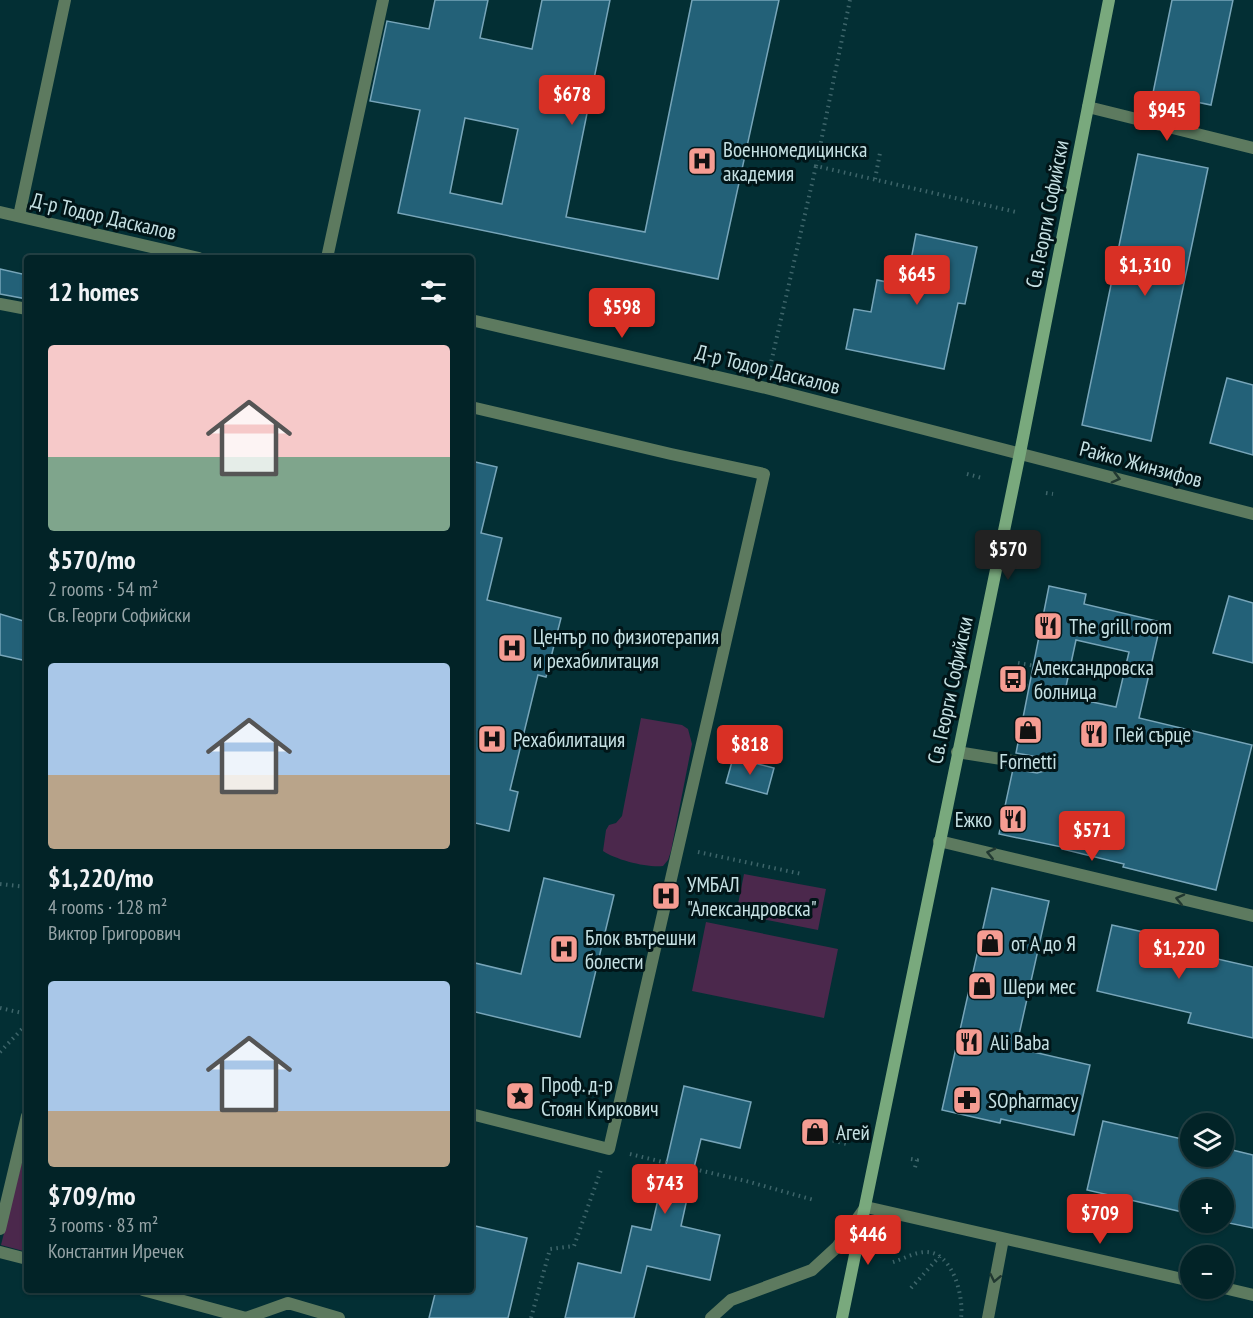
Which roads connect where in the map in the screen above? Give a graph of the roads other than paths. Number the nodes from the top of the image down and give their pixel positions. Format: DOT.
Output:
graph roads {
  1 [pos="65,0"];
  2 [pos="383,0"];
  3 [pos="1109,0"];
  4 [pos="1088,106"];
  5 [pos="1253,148"];
  6 [pos="0,212"];
  7 [pos="19,216"];
  8 [pos="186,255"];
  9 [pos="328,255"];
  10 [pos="0,304"];
  11 [pos="24,308"];
  12 [pos="474,321"];
  13 [pos="474,408"];
  14 [pos="1020,453"];
  15 [pos="1253,513"];
  16 [pos="957,752"];
  17 [pos="1038,765"];
  18 [pos="939,841"];
  19 [pos="1253,916"];
  20 [pos="474,1115"];
  21 [pos="24,1129"];
  22 [pos="866,1207"];
  23 [pos="0,1229"];
  24 [pos="1003,1239"];
  25 [pos="0,1252"];
  26 [pos="24,1258"];
  27 [pos="1180,1279"];
  28 [pos="1234,1290"];
  29 [pos="154,1293"];
  30 [pos="1253,1295"];
  31 [pos="246,1318"];
  32 [pos="339,1318"];
  33 [pos="711,1318"];
  34 [pos="842,1318"];
  35 [pos="988,1318"];
  1 -- 7 [label="street"];
  2 -- 9 [label="street"];
  3 -- 4 [label="main road, Св. Георги Софийски"];
  4 -- 5 [label="street"];
  4 -- 14 [label="main road, Св. Георги Софийски"];
  6 -- 7 [label="street, Д-р Тодор Даскалов"];
  7 -- 8 [label="street, Д-р Тодор Даскалов"];
  10 -- 11 [label="street"];
  12 -- 14 [label="street, Д-р Тодор Даскалов"];
  13 -- 20 [label="street"];
  14 -- 15 [label="street, Райко Жинзифов, one-way"];
  14 -- 16 [label="main road, Св. Георги Софийски"];
  16 -- 17 [label="street"];
  16 -- 18 [label="main road, Св. Георги Софийски"];
  19 -- 18 [label="street, one-way"];
  18 -- 22 [label="main road, Св. Георги Софийски"];
  21 -- 23 [label="street"];
  22 -- 24 [label="street"];
  22 -- 33 [label="street"];
  22 -- 34 [label="main road, Св. Георги Софийски"];
  24 -- 27 [label="street"];
  24 -- 35 [label="street, one-way"];
  25 -- 26 [label="street"];
  28 -- 30 [label="street"];
  29 -- 31 [label="street"];
  31 -- 32 [label="street"];
}
